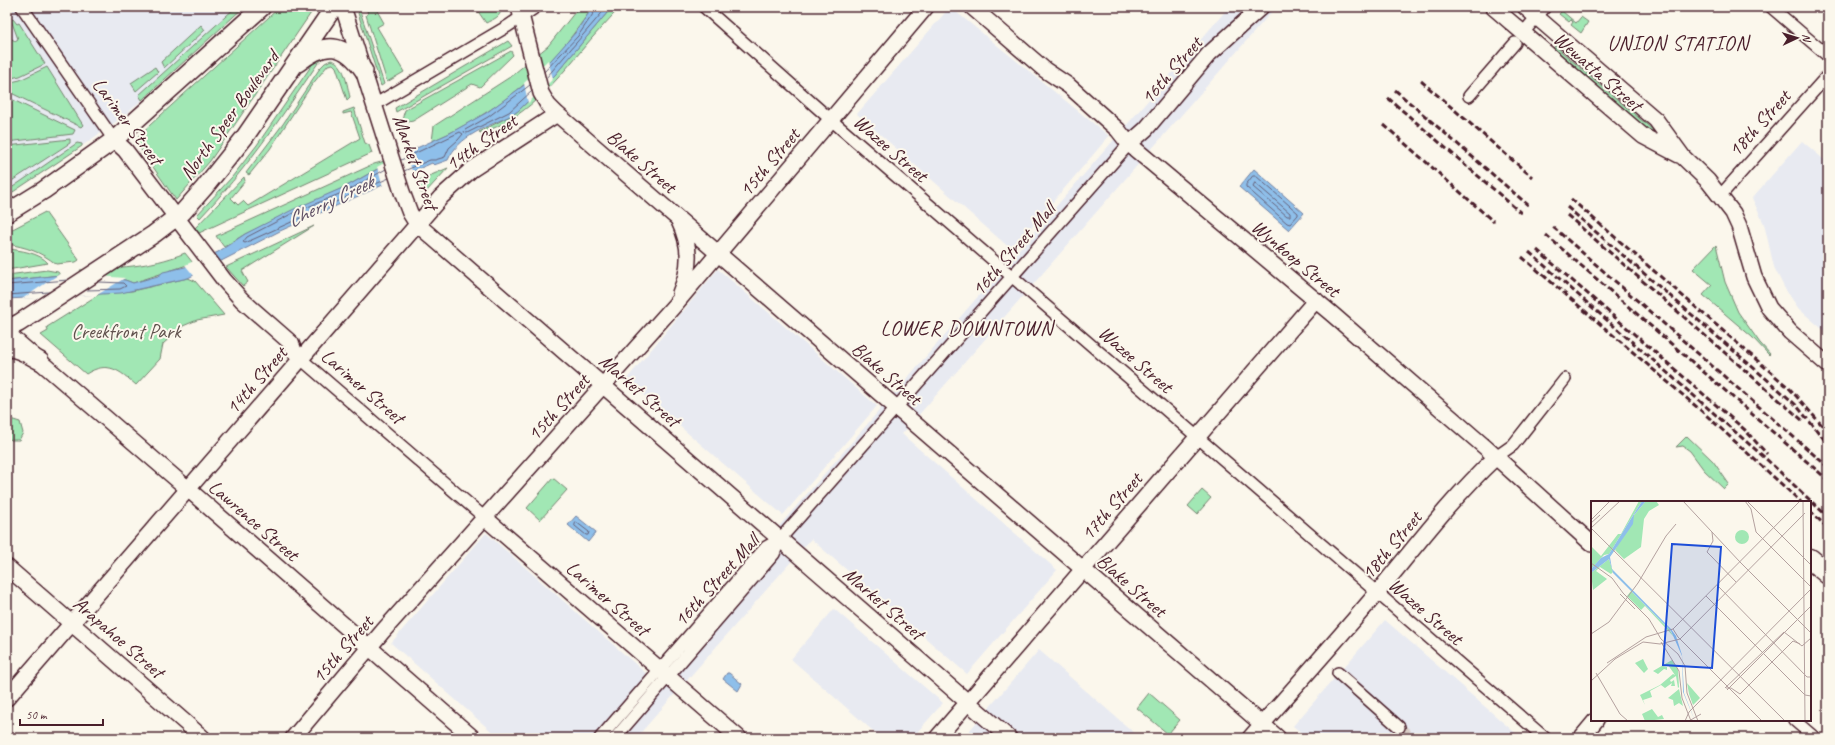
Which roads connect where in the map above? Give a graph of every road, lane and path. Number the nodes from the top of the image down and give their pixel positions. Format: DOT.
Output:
graph roads {
  1 [pos="22,7"];
  2 [pos="262,7"];
  3 [pos="334,7"];
  4 [pos="343,7"];
  5 [pos="536,7"];
  6 [pos="704,7"];
  7 [pos="926,7"];
  8 [pos="972,7"];
  9 [pos="1261,7"];
  10 [pos="1493,7"];
  11 [pos="1525,7"];
  12 [pos="1771,7"];
  13 [pos="520,12"];
  14 [pos="1541,12"];
  15 [pos="1519,38"];
  16 [pos="1828,56"];
  17 [pos="290,69"];
  18 [pos="364,71"];
  19 [pos="1828,75"];
  20 [pos="1468,96"];
  21 [pos="374,105"];
  22 [pos="557,114"];
  23 [pos="830,119"];
  24 [pos="114,140"];
  25 [pos="1130,144"];
  26 [pos="1684,157"];
  27 [pos="1720,196"];
  28 [pos="7,213"];
  29 [pos="677,217"];
  30 [pos="176,218"];
  31 [pos="417,224"];
  32 [pos="718,253"];
  33 [pos="1013,277"];
  34 [pos="1316,300"];
  35 [pos="673,307"];
  36 [pos="11,328"];
  37 [pos="7,348"];
  38 [pos="301,359"];
  39 [pos="40,361"];
  40 [pos="1828,365"];
  41 [pos="1565,379"];
  42 [pos="604,385"];
  43 [pos="897,408"];
  44 [pos="1198,436"];
  45 [pos="1496,457"];
  46 [pos="188,489"];
  47 [pos="485,518"];
  48 [pos="780,539"];
  49 [pos="1591,543"];
  50 [pos="1811,560"];
  51 [pos="7,567"];
  52 [pos="1083,569"];
  53 [pos="1828,574"];
  54 [pos="1378,592"];
  55 [pos="72,623"];
  56 [pos="370,647"];
  57 [pos="664,673"];
  58 [pos="1338,673"];
  59 [pos="7,698"];
  60 [pos="967,702"];
  61 [pos="1595,721"];
  62 [pos="1795,721"];
  63 [pos="1262,724"];
  64 [pos="1399,727"];
  65 [pos="203,738"];
  66 [pos="293,738"];
  67 [pos="473,738"];
  68 [pos="600,738"];
  69 [pos="615,738"];
  70 [pos="739,738"];
  71 [pos="937,738"];
  72 [pos="1009,738"];
  73 [pos="1250,738"];
  74 [pos="1278,738"];
  75 [pos="1546,738"];
  76 [pos="1581,738"];
  77 [pos="1815,738"];
  1 -- 24 [label="street, Larimer Street"];
  2 -- 24 [label="main road"];
  3 -- 17 [label="main road, North Speer Boulevard"];
  4 -- 18 [label="main road, Market Street"];
  5 -- 13 [label="street"];
  6 -- 23 [label="street, Wazee Street"];
  7 -- 23 [label="main road, 15th Street"];
  8 -- 25 [label="main road, Wynkoop Street"];
  9 -- 25 [label="main road, 16th Street"];
  10 -- 15 [label="main road, Wewatta Street"];
  11 -- 14 [label="main road, Wewatta Street"];
  12 -- 16 [label="street"];
  13 -- 21 [label="street"];
  13 -- 22 [label="main road, Blake Street"];
  14 -- 15 [label="street"];
  14 -- 26 [label="main road, Wewatta Street"];
  15 -- 20 [label="street"];
  15 -- 26 [label="main road, Wewatta Street"];
  17 -- 18 [label="main road"];
  17 -- 30 [label="main road, North Speer Boulevard"];
  18 -- 21 [label="main road, Market Street"];
  19 -- 27 [label="street, 18th Street"];
  21 -- 31 [label="main road, Market Street"];
  22 -- 29 [label="main road, Blake Street"];
  22 -- 31 [label="main road, 14th Street"];
  23 -- 32 [label="main road, 15th Street"];
  23 -- 33 [label="street, Wazee Street"];
  24 -- 28 [label="main road"];
  24 -- 30 [label="main road, Larimer Street"];
  25 -- 33 [label="street, 16th Street Mall"];
  25 -- 34 [label="main road, Wynkoop Street"];
  26 -- 27 [label="main road, Wewatta Street"];
  27 -- 40 [label="main road, Wewatta Street"];
  29 -- 32 [label="main road, Blake Street"];
  29 -- 35 [label="main road"];
  30 -- 36 [label="main road, North Speer Boulevard"];
  30 -- 38 [label="main road, Larimer Street"];
  31 -- 38 [label="main road, 14th Street"];
  31 -- 42 [label="main road, Market Street"];
  32 -- 35 [label="main road, 15th Street"];
  32 -- 43 [label="main road, Blake Street"];
  33 -- 43 [label="street, 16th Street Mall"];
  33 -- 44 [label="street, Wazee Street"];
  34 -- 44 [label="main road, 17th Street"];
  34 -- 45 [label="main road, Wynkoop Street"];
  35 -- 42 [label="main road, 15th Street"];
  36 -- 39 [label="main road, Lawrence Street"];
  37 -- 39 [label="main road"];
  38 -- 46 [label="main road, 14th Street"];
  38 -- 47 [label="street, Larimer Street"];
  39 -- 46 [label="main road, Lawrence Street"];
  41 -- 45 [label="street, 18th Street"];
  42 -- 47 [label="main road, 15th Street"];
  42 -- 48 [label="main road, Market Street"];
  43 -- 48 [label="street, 16th Street Mall"];
  43 -- 52 [label="main road, Blake Street"];
  44 -- 52 [label="main road, 17th Street"];
  44 -- 54 [label="street, Wazee Street"];
  45 -- 49 [label="main road, Wynkoop Street"];
  45 -- 54 [label="main road, 18th Street"];
  46 -- 55 [label="main road, 14th Street"];
  46 -- 56 [label="main road, Lawrence Street"];
  47 -- 56 [label="main road, 15th Street"];
  47 -- 57 [label="main road, Larimer Street"];
  48 -- 57 [label="street, 16th Street Mall"];
  48 -- 60 [label="main road, Market Street"];
  50 -- 53 [label="highway"];
  51 -- 55 [label="main road, Arapahoe Street"];
  52 -- 60 [label="main road, 17th Street"];
  52 -- 63 [label="main road, Blake Street"];
  54 -- 63 [label="main road, 18th Street"];
  54 -- 75 [label="street, Wazee Street"];
  55 -- 59 [label="main road, 14th Street"];
  55 -- 65 [label="main road, Arapahoe Street"];
  56 -- 66 [label="main road, 15th Street"];
  56 -- 67 [label="main road, Lawrence Street"];
  57 -- 68 [label="street, 16th Street Mall"];
  57 -- 69 [label="street, 16th Street Mall"];
  57 -- 70 [label="main road, Larimer Street"];
  58 -- 64 [label="street"];
  60 -- 71 [label="main road, 17th Street"];
  60 -- 72 [label="main road, Market Street"];
  61 -- 76 [label="main road"];
  62 -- 77 [label="street"];
  63 -- 73 [label="main road, 18th Street"];
  63 -- 74 [label="main road, Blake Street"];
}
